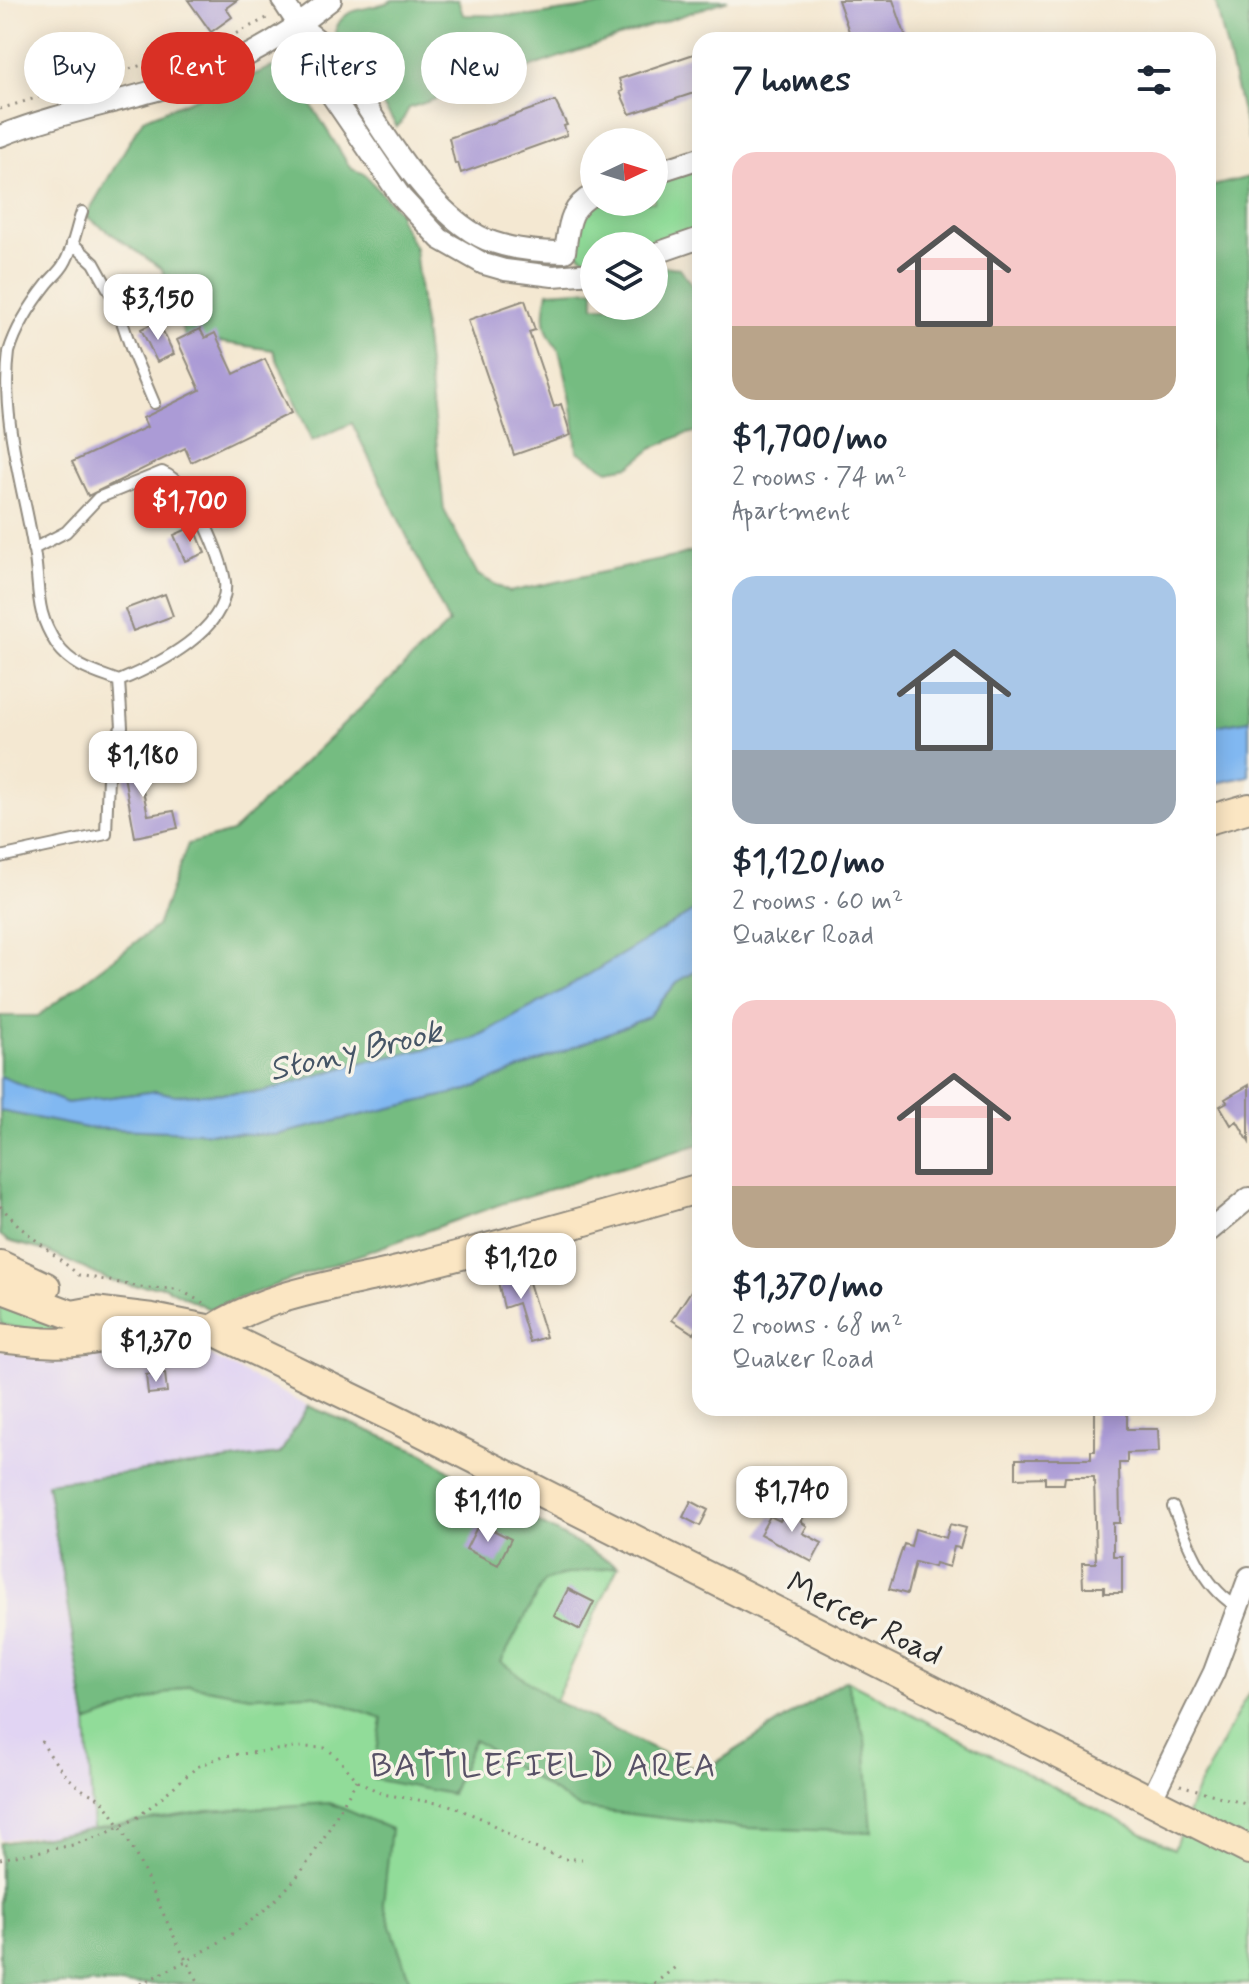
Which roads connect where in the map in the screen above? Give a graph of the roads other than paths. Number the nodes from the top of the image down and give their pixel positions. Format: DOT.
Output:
graph roads {
  1 [pos="331,0"];
  2 [pos="284,3"];
  3 [pos="299,25"];
  4 [pos="0,136"];
  5 [pos="692,161"];
  6 [pos="668,168"];
  7 [pos="580,202"];
  8 [pos="82,212"];
  9 [pos="474,233"];
  10 [pos="692,241"];
  11 [pos="72,243"];
  12 [pos="668,249"];
  13 [pos="565,252"];
  14 [pos="463,254"];
  15 [pos="580,275"];
  16 [pos="572,276"];
  17 [pos="154,403"];
  18 [pos="33,549"];
  19 [pos="119,681"];
  20 [pos="1249,808"];
  21 [pos="1216,818"];
  22 [pos="0,857"];
  23 [pos="692,1190"];
  24 [pos="1249,1198"];
  25 [pos="1216,1225"];
  26 [pos="5,1279"];
  27 [pos="94,1311"];
  28 [pos="152,1318"];
  29 [pos="212,1330"];
  30 [pos="0,1338"];
  31 [pos="62,1341"];
  32 [pos="1173,1507"];
  33 [pos="1249,1577"];
  34 [pos="1238,1607"];
  35 [pos="1156,1790"];
  36 [pos="1249,1850"];
  1 -- 3 [label="street"];
  2 -- 3 [label="street"];
  3 -- 4 [label="street"];
  3 -- 9 [label="street"];
  3 -- 14 [label="street"];
  5 -- 6 [label="street"];
  7 -- 13 [label="street"];
  8 -- 11 [label="lane"];
  9 -- 13 [label="street"];
  9 -- 14 [label="street"];
  10 -- 12 [label="street"];
  11 -- 17 [label="lane"];
  11 -- 18 [label="lane"];
  13 -- 16 [label="street"];
  14 -- 16 [label="street"];
  15 -- 16 [label="street"];
  18 -- 19 [label="lane"];
  18 -- 19 [label="lane"];
  19 -- 22 [label="lane"];
  20 -- 21 [label="main road"];
  23 -- 29 [label="main road"];
  24 -- 25 [label="street"];
  26 -- 27 [label="main road, Mercer Road"];
  27 -- 28 [label="main road, Mercer Road"];
  27 -- 31 [label="main road"];
  28 -- 29 [label="main road, Mercer Road"];
  28 -- 31 [label="main road"];
  29 -- 35 [label="main road, Mercer Road"];
  30 -- 31 [label="main road"];
  32 -- 34 [label="lane"];
  33 -- 34 [label="street"];
  34 -- 35 [label="street"];
  35 -- 36 [label="main road, Mercer Road"];
}
